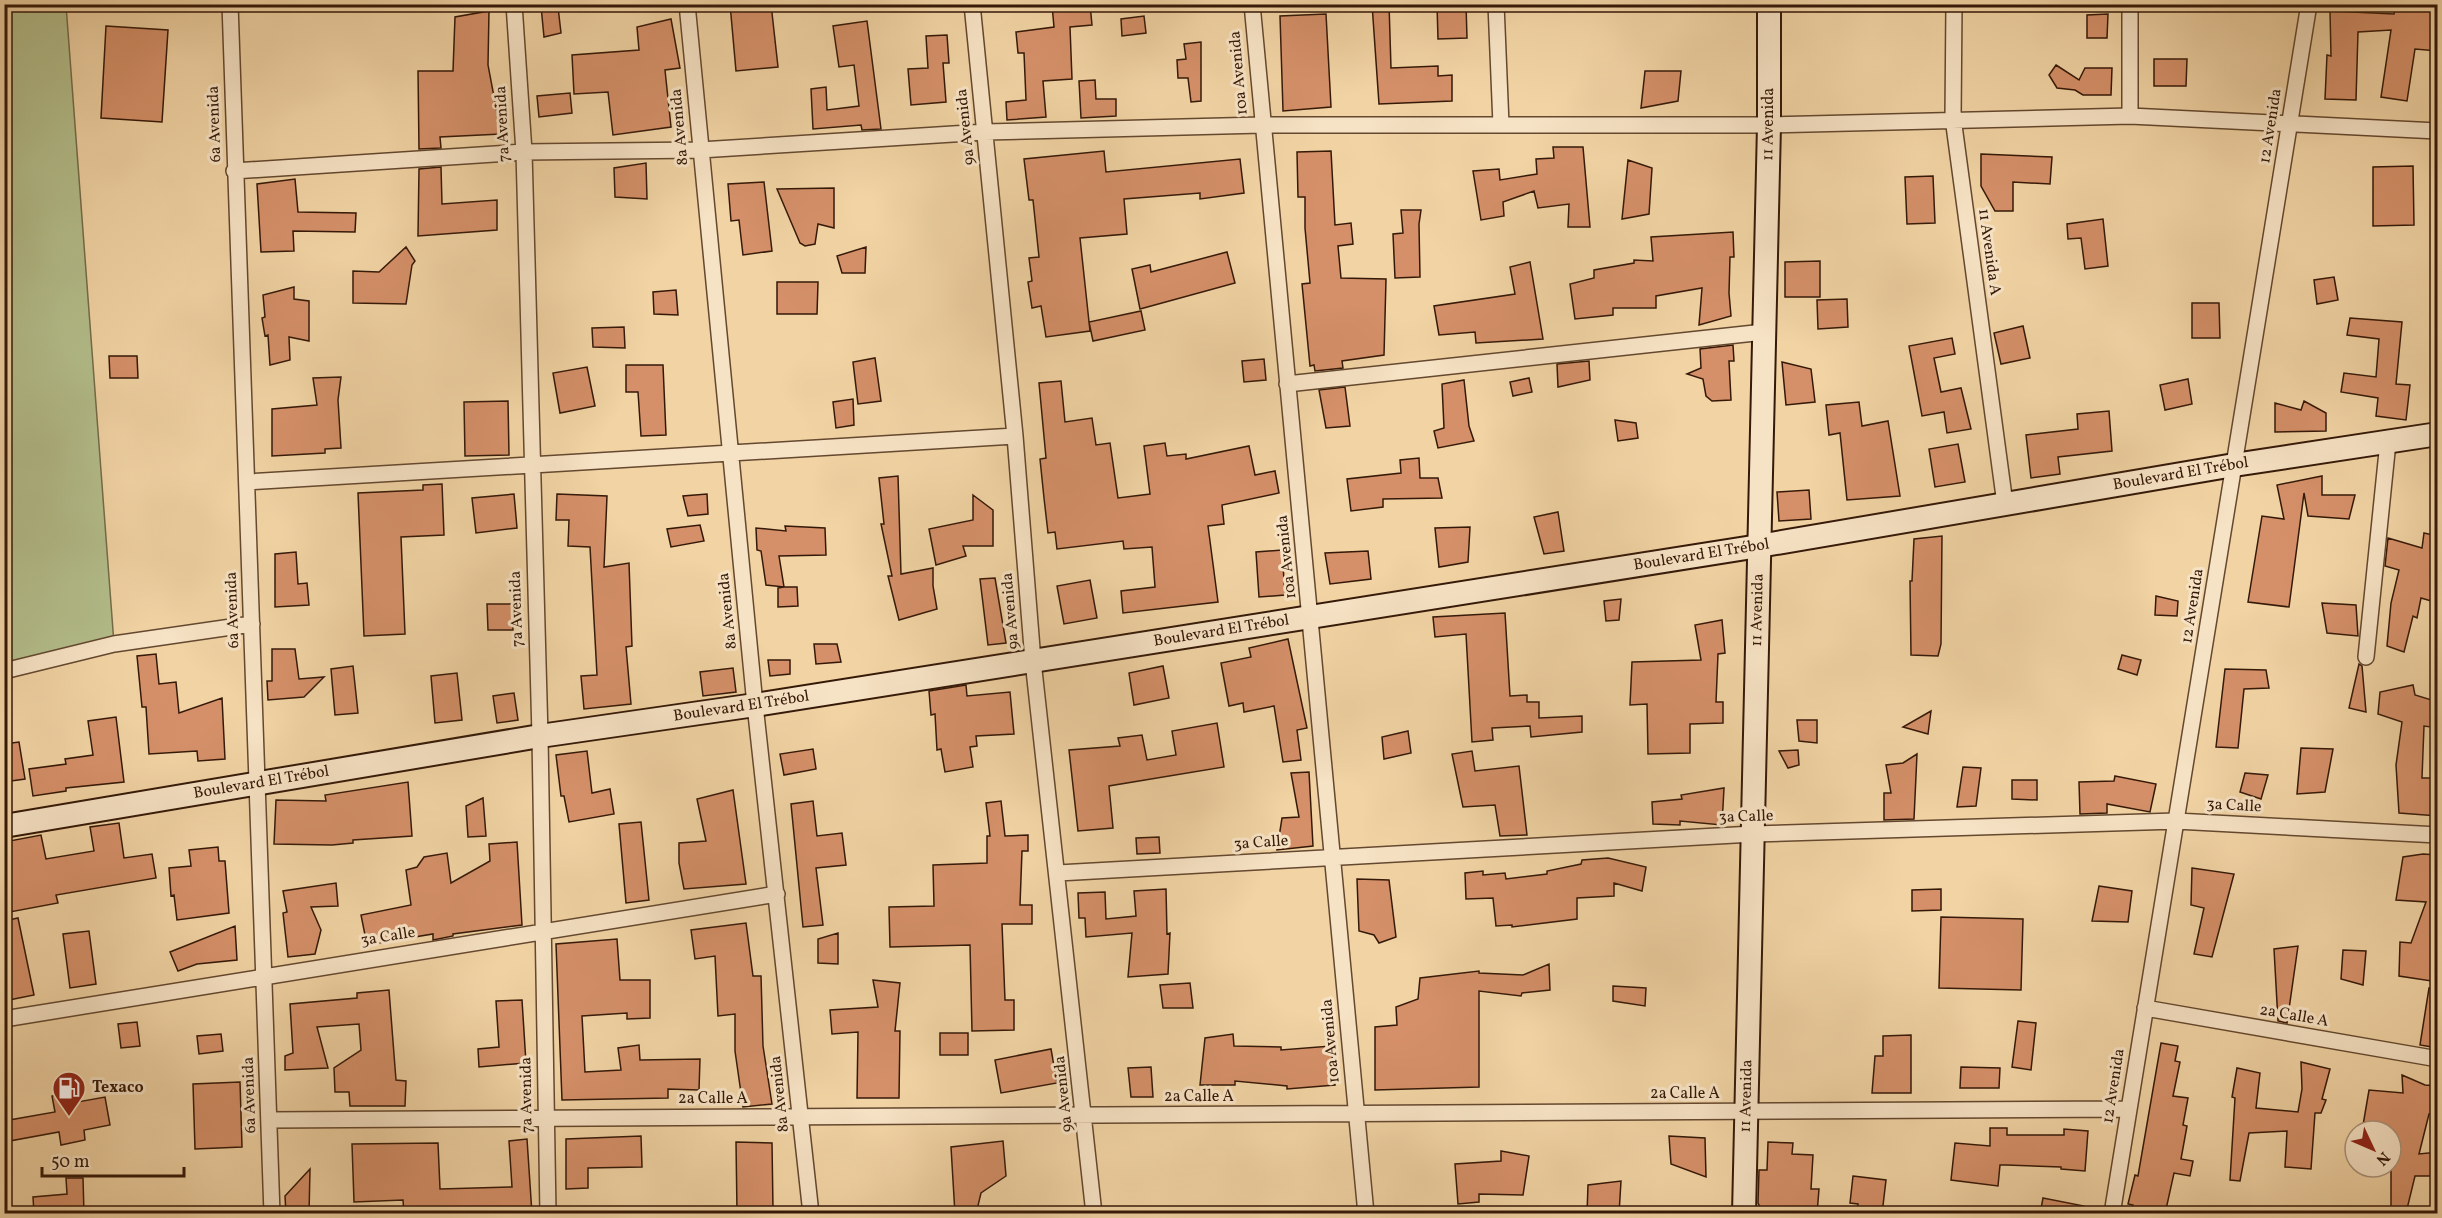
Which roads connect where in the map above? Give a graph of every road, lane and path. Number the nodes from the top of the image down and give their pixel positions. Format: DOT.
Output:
graph roads {
  1 [pos="230,4"];
  2 [pos="514,4"];
  3 [pos="687,4"];
  4 [pos="972,4"];
  5 [pos="1252,4"];
  6 [pos="1496,4"];
  7 [pos="1769,4"];
  8 [pos="1954,4"];
  9 [pos="2130,4"];
  10 [pos="2309,4"];
  11 [pos="2130,116"];
  12 [pos="1953,118"];
  13 [pos="1262,125"];
  14 [pos="1501,125"];
  15 [pos="1769,125"];
  16 [pos="2289,126"];
  17 [pos="2438,131"];
  18 [pos="985,132"];
  19 [pos="700,150"];
  20 [pos="524,152"];
  21 [pos="234,171"];
  22 [pos="1764,332"];
  23 [pos="1287,384"];
  24 [pos="2438,435"];
  25 [pos="1015,436"];
  26 [pos="2388,442"];
  27 [pos="730,453"];
  28 [pos="531,465"];
  29 [pos="2234,465"];
  30 [pos="247,482"];
  31 [pos="2005,504"];
  32 [pos="1760,546"];
  33 [pos="1311,616"];
  34 [pos="252,624"];
  35 [pos="2366,657"];
  36 [pos="1033,661"];
  37 [pos="4,671"];
  38 [pos="755,705"];
  39 [pos="540,736"];
  40 [pos="257,785"];
  41 [pos="2176,821"];
  42 [pos="4,826"];
  43 [pos="1753,834"];
  44 [pos="2438,835"];
  45 [pos="1334,856"];
  46 [pos="1058,873"];
  47 [pos="777,894"];
  48 [pos="541,932"];
  49 [pos="264,975"];
  50 [pos="2145,1008"];
  51 [pos="4,1019"];
  52 [pos="2438,1059"];
  53 [pos="2129,1109"];
  54 [pos="1747,1112"];
  55 [pos="1356,1114"];
  56 [pos="1085,1115"];
  57 [pos="801,1117"];
  58 [pos="546,1118"];
  59 [pos="269,1120"];
  60 [pos="272,1214"];
  61 [pos="548,1214"];
  62 [pos="811,1214"];
  63 [pos="1094,1214"];
  64 [pos="1366,1214"];
  65 [pos="1744,1214"];
  66 [pos="2112,1214"];
  1 -- 21 [label="street, 6a Avenida"];
  2 -- 20 [label="street, 7a Avenida"];
  3 -- 19 [label="street, 8a Avenida"];
  4 -- 18 [label="street, 9a Avenida"];
  5 -- 13 [label="street, 10a Avenida"];
  6 -- 14 [label="street"];
  7 -- 15 [label="main road, 11 Avenida"];
  8 -- 12 [label="street, 11 Avenida A"];
  9 -- 11 [label="street"];
  10 -- 16 [label="street, 12 Avenida"];
  11 -- 12 [label="street"];
  11 -- 16 [label="street"];
  12 -- 15 [label="street"];
  12 -- 31 [label="street, 11 Avenida A"];
  13 -- 14 [label="street"];
  13 -- 18 [label="street"];
  13 -- 23 [label="street, 10a Avenida"];
  14 -- 15 [label="street"];
  15 -- 22 [label="main road, 11 Avenida"];
  16 -- 17 [label="street"];
  16 -- 29 [label="street, 12 Avenida"];
  18 -- 19 [label="street"];
  18 -- 25 [label="street, 9a Avenida"];
  19 -- 20 [label="street"];
  19 -- 27 [label="street, 8a Avenida"];
  20 -- 21 [label="street"];
  20 -- 28 [label="street, 7a Avenida"];
  21 -- 30 [label="street, 6a Avenida"];
  22 -- 23 [label="street"];
  22 -- 32 [label="main road, 11 Avenida"];
  23 -- 33 [label="street, 10a Avenida"];
  24 -- 26 [label="main road, Boulevard El Trébol"];
  25 -- 27 [label="street"];
  25 -- 36 [label="street, 9a Avenida"];
  26 -- 29 [label="main road, Boulevard El Trébol"];
  26 -- 35 [label="street"];
  27 -- 28 [label="street"];
  27 -- 38 [label="street, 8a Avenida"];
  28 -- 30 [label="street"];
  28 -- 39 [label="street, 7a Avenida"];
  29 -- 31 [label="main road, Boulevard El Trébol"];
  29 -- 41 [label="street, 12 Avenida"];
  30 -- 34 [label="street, 6a Avenida"];
  31 -- 32 [label="main road, Boulevard El Trébol"];
  32 -- 33 [label="main road, Boulevard El Trébol"];
  32 -- 43 [label="main road, 11 Avenida"];
  33 -- 36 [label="main road, Boulevard El Trébol"];
  33 -- 45 [label="street, 10a Avenida"];
  34 -- 37 [label="street"];
  34 -- 40 [label="street, 6a Avenida"];
  36 -- 38 [label="main road, Boulevard El Trébol"];
  36 -- 46 [label="street, 9a Avenida"];
  38 -- 39 [label="main road, Boulevard El Trébol"];
  38 -- 47 [label="street, 8a Avenida"];
  39 -- 40 [label="main road, Boulevard El Trébol"];
  39 -- 48 [label="street, 7a Avenida"];
  40 -- 42 [label="main road, Boulevard El Trébol"];
  40 -- 49 [label="street, 6a Avenida"];
  41 -- 43 [label="street, 3a Calle"];
  41 -- 44 [label="street, 3a Calle"];
  41 -- 50 [label="street, 12 Avenida"];
  43 -- 45 [label="street, 3a Calle"];
  43 -- 54 [label="main road, 11 Avenida"];
  45 -- 46 [label="street, 3a Calle"];
  45 -- 55 [label="street, 10a Avenida"];
  46 -- 56 [label="street, 9a Avenida"];
  47 -- 48 [label="street, 3a Calle"];
  47 -- 57 [label="street, 8a Avenida"];
  48 -- 49 [label="street, 3a Calle"];
  48 -- 58 [label="street, 7a Avenida"];
  49 -- 51 [label="street, 3a Calle"];
  49 -- 59 [label="street, 6a Avenida"];
  50 -- 52 [label="street, 2a Calle A"];
  50 -- 53 [label="street, 12 Avenida"];
  53 -- 54 [label="street, 2a Calle A"];
  53 -- 66 [label="street, 12 Avenida"];
  54 -- 55 [label="street, 2a Calle A"];
  54 -- 65 [label="main road, 11 Avenida"];
  55 -- 56 [label="street, 2a Calle A"];
  55 -- 64 [label="street, 10a Avenida"];
  56 -- 57 [label="street, 2a Calle A"];
  56 -- 63 [label="street, 9a Avenida"];
  57 -- 58 [label="street, 2a Calle A"];
  57 -- 62 [label="street, 8a Avenida"];
  58 -- 59 [label="street, 2a Calle A"];
  58 -- 61 [label="street, 7a Avenida"];
  59 -- 60 [label="street, 6a Avenida"];
}
